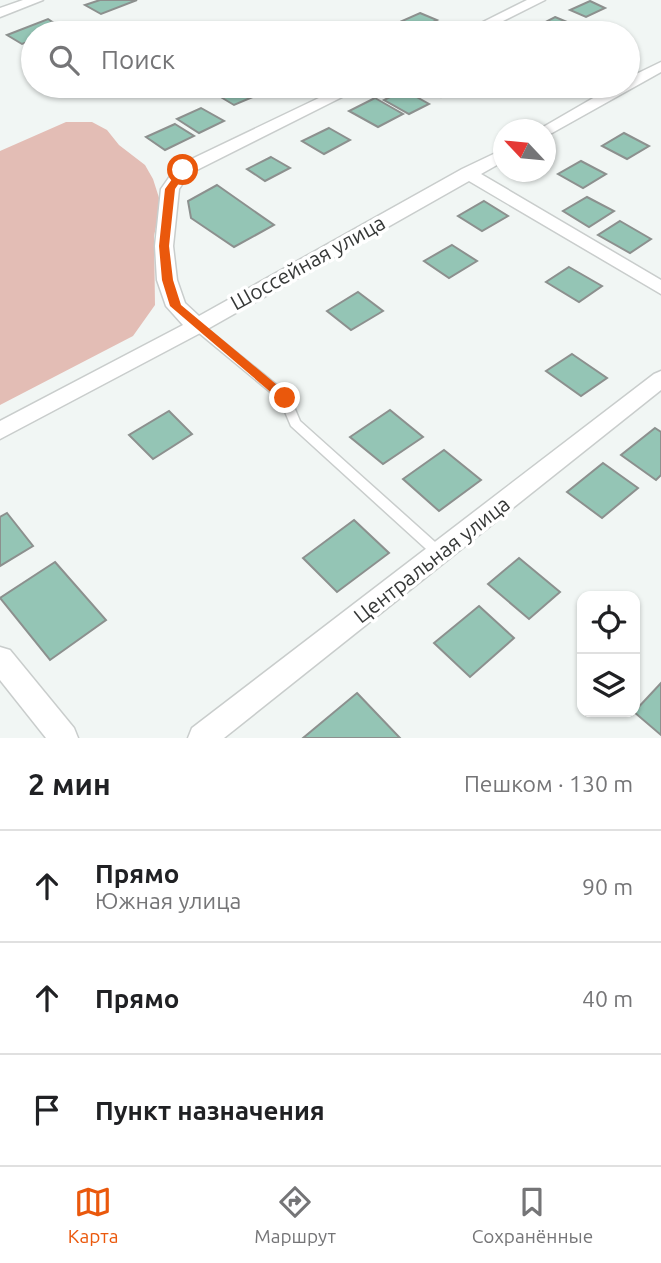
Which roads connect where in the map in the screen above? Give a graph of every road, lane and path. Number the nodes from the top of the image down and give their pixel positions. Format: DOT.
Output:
graph roads {
  1 [pos="36,0"];
  2 [pos="538,0"];
  3 [pos="0,13"];
  4 [pos="493,21"];
  5 [pos="661,66"];
  6 [pos="640,77"];
  7 [pos="331,98"];
  8 [pos="603,98"];
  9 [pos="556,124"];
  10 [pos="493,159"];
  11 [pos="468,173"];
  12 [pos="661,288"];
  13 [pos="197,326"];
  14 [pos="661,379"];
  15 [pos="0,431"];
  16 [pos="440,554"];
  17 [pos="0,659"];
  18 [pos="64,738"];
  19 [pos="202,738"];
  1 -- 3 [label="street"];
  2 -- 4 [label="street"];
  5 -- 6 [label="street"];
  7 -- 13 [label="street"];
  8 -- 9 [label="street"];
  10 -- 11 [label="street, Шоссейная улица"];
  11 -- 12 [label="street"];
  11 -- 13 [label="street, Шоссейная улица"];
  13 -- 15 [label="street, Шоссейная улица"];
  13 -- 16 [label="lane"];
  14 -- 16 [label="street, Центральная улица"];
  16 -- 19 [label="street, Центральная улица"];
  17 -- 18 [label="street"];
}
